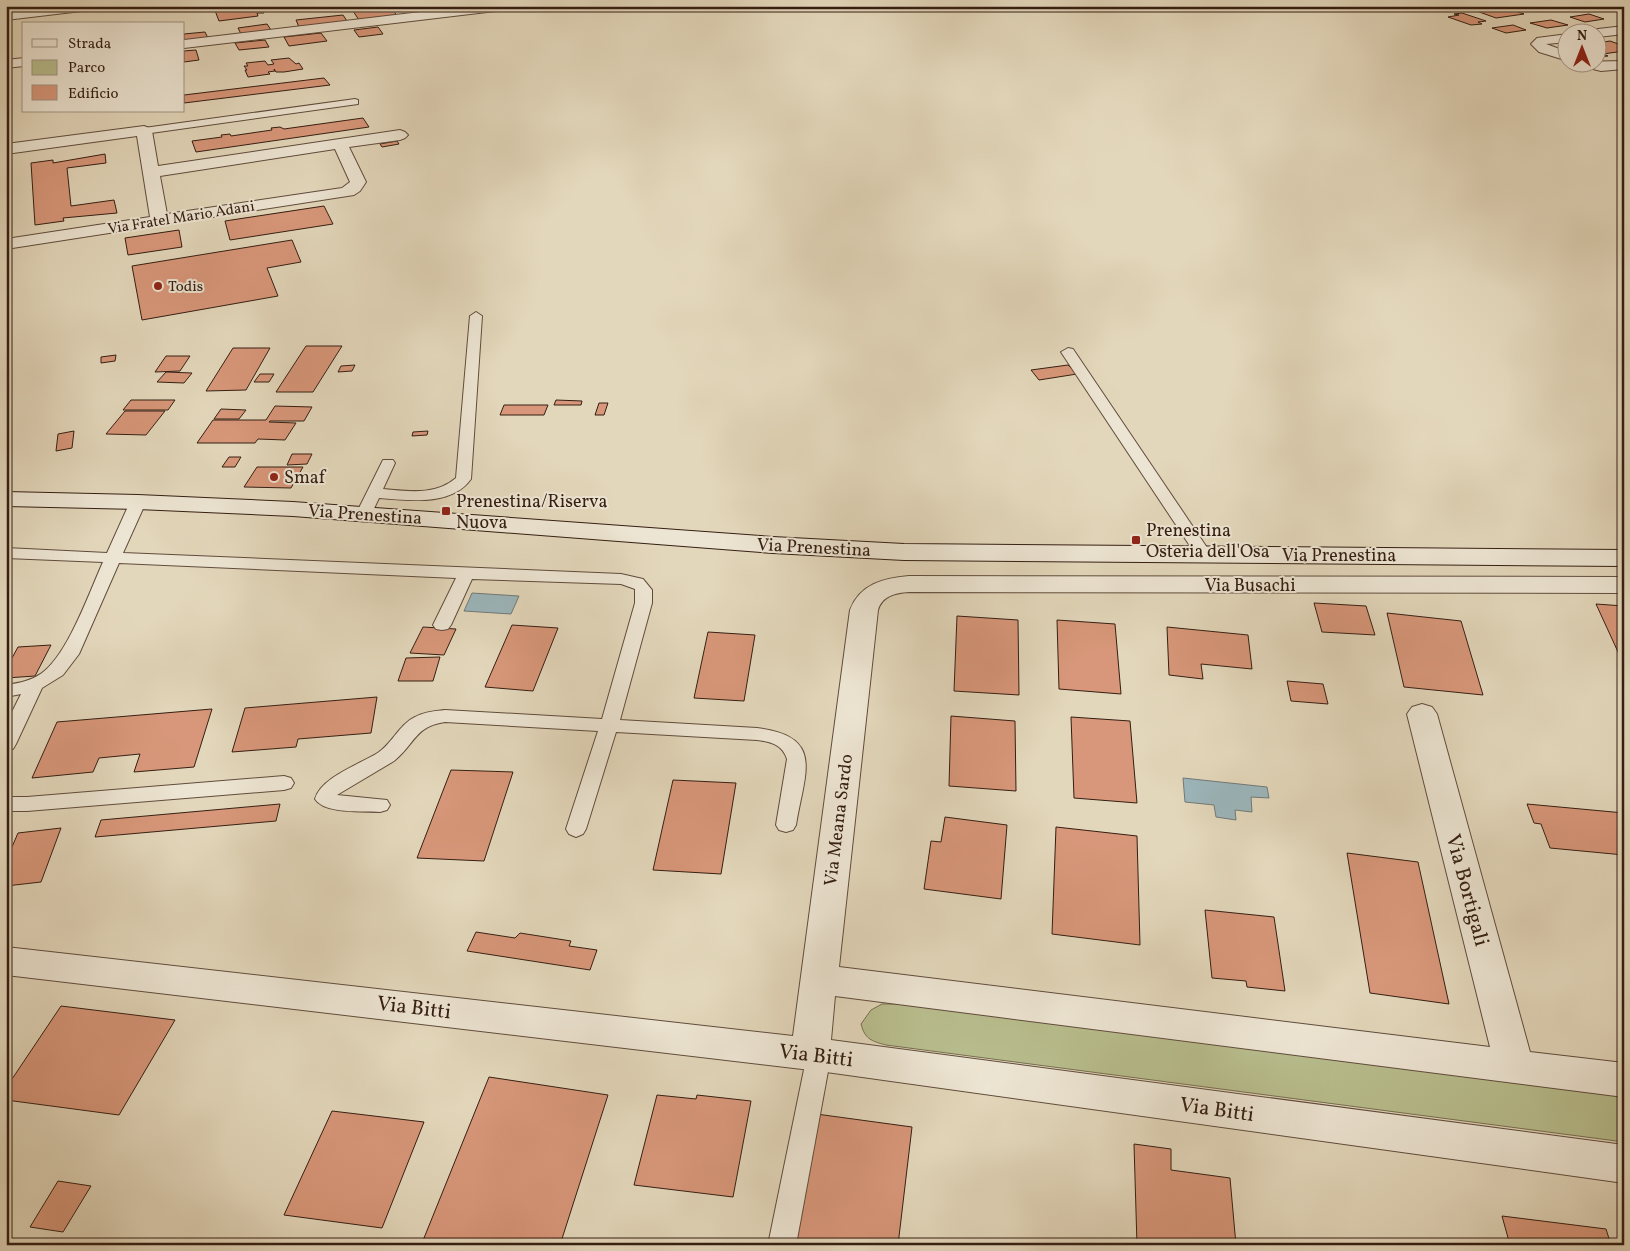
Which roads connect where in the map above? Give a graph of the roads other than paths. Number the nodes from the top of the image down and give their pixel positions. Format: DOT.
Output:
graph roads {
  1 [pos="90,6"];
  2 [pos="402,6"];
  3 [pos="504,6"];
  4 [pos="1434,6"];
  5 [pos="59,8"];
  6 [pos="1419,8"];
  7 [pos="6,16"];
  8 [pos="411,17"];
  9 [pos="1624,30"];
  10 [pos="1608,32"];
  11 [pos="1558,39"];
  12 [pos="185,44"];
  13 [pos="1558,54"];
  14 [pos="22,62"];
  15 [pos="6,64"];
  16 [pos="1624,65"];
  17 [pos="1608,66"];
  18 [pos="355,102"];
  19 [pos="144,131"];
  20 [pos="400,135"];
  21 [pos="340,144"];
  22 [pos="6,149"];
  23 [pos="151,172"];
  24 [pos="159,221"];
  25 [pos="6,244"];
  26 [pos="476,316"];
  27 [pos="1068,352"];
  28 [pos="388,463"];
  29 [pos="6,499"];
  30 [pos="138,502"];
  31 [pos="369,504"];
  32 [pos="6,553"];
  33 [pos="1204,555"];
  34 [pos="113,558"];
  35 [pos="1624,558"];
  36 [pos="466,574"];
  37 [pos="1624,586"];
  38 [pos="877,592"];
  39 [pos="442,625"];
  40 [pos="34,686"];
  41 [pos="6,690"];
  42 [pos="1422,714"];
  43 [pos="608,725"];
  44 [pos="6,744"];
  45 [pos="284,784"];
  46 [pos="6,804"];
  47 [pos="380,805"];
  48 [pos="786,826"];
  49 [pos="576,829"];
  50 [pos="6,961"];
  51 [pos="819,979"];
  52 [pos="814,1055"];
  53 [pos="1514,1065"];
  54 [pos="1624,1080"];
  55 [pos="1624,1164"];
  56 [pos="782,1245"];
  1 -- 5 [label="street"];
  2 -- 8 [label="street"];
  3 -- 8 [label="street"];
  4 -- 6 [label="street"];
  5 -- 7 [label="street"];
  8 -- 12 [label="street"];
  9 -- 10 [label="street"];
  11 -- 13 [label="street"];
  14 -- 15 [label="street"];
  16 -- 17 [label="street"];
  18 -- 19 [label="lane"];
  19 -- 22 [label="street"];
  19 -- 23 [label="street"];
  20 -- 21 [label="street"];
  21 -- 23 [label="street"];
  21 -- 24 [label="street, Via Fratel Mario Adani"];
  23 -- 24 [label="street"];
  24 -- 25 [label="street, Via Fratel Mario Adani"];
  26 -- 31 [label="lane"];
  27 -- 33 [label="lane"];
  28 -- 31 [label="lane"];
  29 -- 30 [label="street, Via Prenestina"];
  30 -- 31 [label="street, Via Prenestina"];
  30 -- 34 [label="lane"];
  31 -- 33 [label="street, Via Prenestina"];
  32 -- 34 [label="lane"];
  33 -- 35 [label="street, Via Prenestina"];
  34 -- 36 [label="lane"];
  34 -- 40 [label="lane"];
  36 -- 39 [label="lane"];
  36 -- 43 [label="lane"];
  37 -- 38 [label="street, Via Busachi"];
  38 -- 51 [label="street, Via Meana Sardo"];
  40 -- 41 [label="lane"];
  40 -- 44 [label="lane"];
  42 -- 53 [label="street, Via Bortigali"];
  43 -- 47 [label="lane"];
  43 -- 48 [label="lane"];
  43 -- 49 [label="lane"];
  45 -- 46 [label="lane"];
  50 -- 52 [label="street, Via Bitti"];
  51 -- 52 [label="street, Via Meana Sardo"];
  51 -- 53 [label="street"];
  52 -- 55 [label="street, Via Bitti"];
  52 -- 56 [label="lane"];
  53 -- 54 [label="street"];
}
